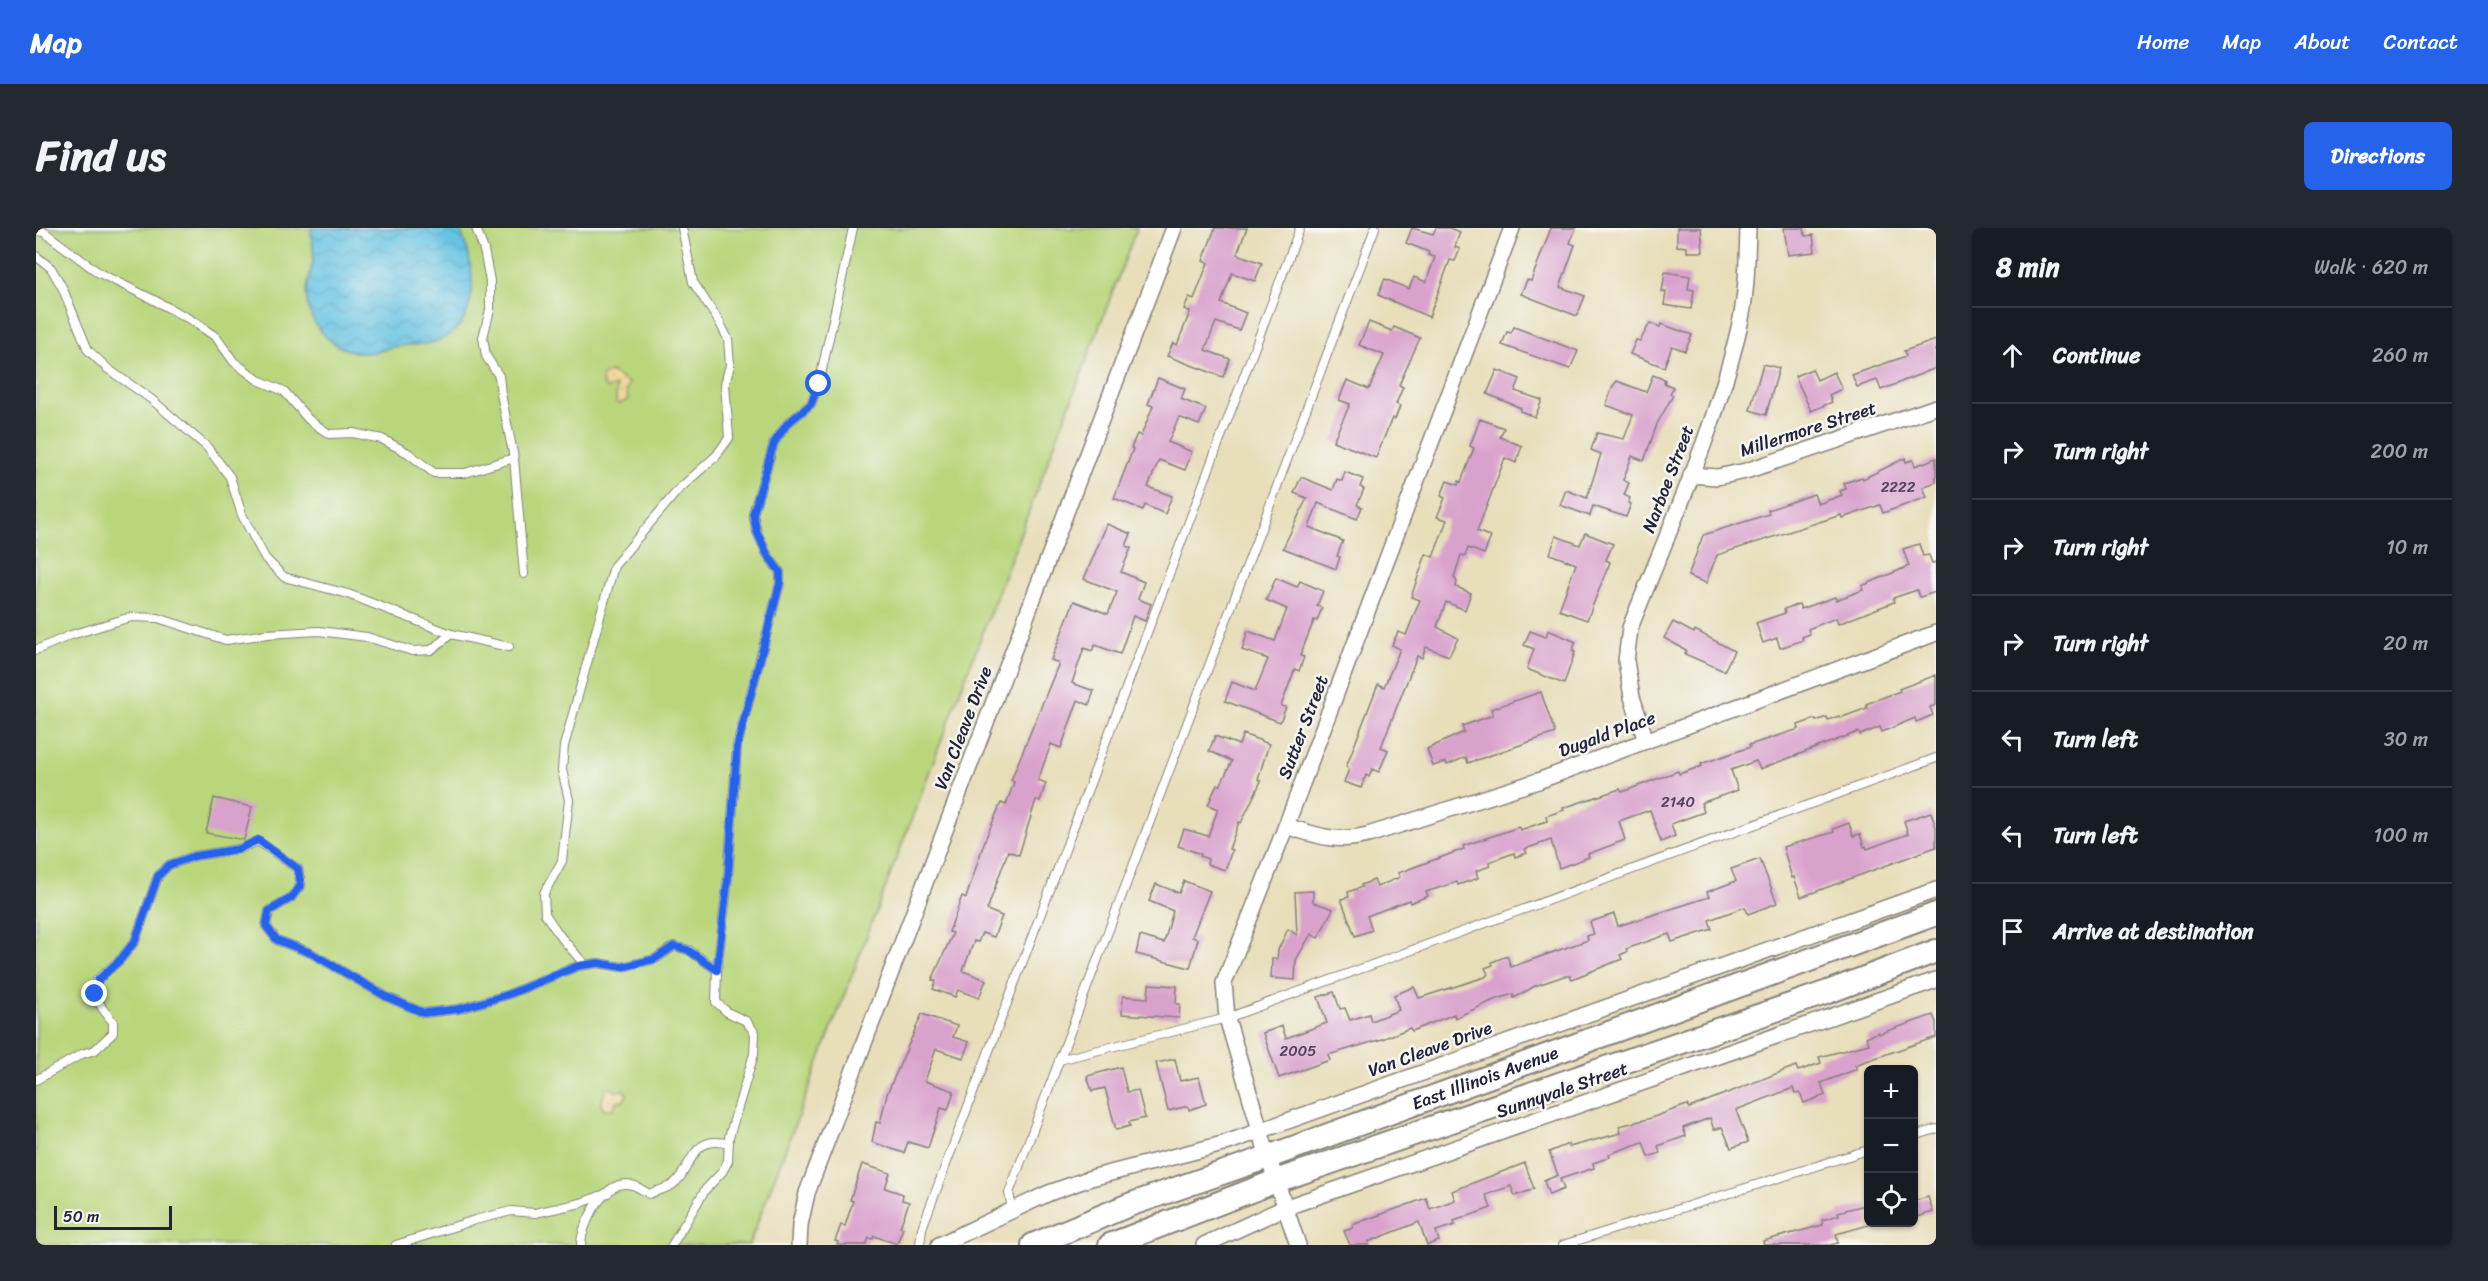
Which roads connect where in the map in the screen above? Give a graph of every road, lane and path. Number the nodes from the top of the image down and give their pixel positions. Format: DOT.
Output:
graph roads {
  1 [pos="476,228"];
  2 [pos="682,228"];
  3 [pos="853,228"];
  4 [pos="1174,228"];
  5 [pos="1300,228"];
  6 [pos="1375,228"];
  7 [pos="1512,228"];
  8 [pos="1748,228"];
  9 [pos="36,231"];
  10 [pos="36,256"];
  11 [pos="1936,406"];
  12 [pos="514,458"];
  13 [pos="1690,475"];
  14 [pos="524,574"];
  15 [pos="1936,633"];
  16 [pos="451,634"];
  17 [pos="509,647"];
  18 [pos="36,650"];
  19 [pos="1646,741"];
  20 [pos="1936,758"];
  21 [pos="1286,826"];
  22 [pos="1936,890"];
  23 [pos="1936,914"];
  24 [pos="1936,951"];
  25 [pos="1815,958"];
  26 [pos="585,965"];
  27 [pos="717,970"];
  28 [pos="1936,980"];
  29 [pos="1828,992"];
  30 [pos="1227,1018"];
  31 [pos="1059,1060"];
  32 [pos="36,1080"];
  33 [pos="1936,1129"];
  34 [pos="1260,1130"];
  35 [pos="1918,1135"];
  36 [pos="729,1144"];
  37 [pos="1864,1152"];
  38 [pos="1268,1157"];
  39 [pos="1276,1181"];
  40 [pos="608,1192"];
  41 [pos="1284,1208"];
  42 [pos="1012,1209"];
  43 [pos="396,1245"];
  44 [pos="581,1245"];
  45 [pos="672,1245"];
  46 [pos="799,1245"];
  47 [pos="920,1245"];
  48 [pos="939,1245"];
  49 [pos="1033,1245"];
  50 [pos="1110,1245"];
  51 [pos="1204,1245"];
  52 [pos="1298,1245"];
  53 [pos="1563,1245"];
  1 -- 12 [label="lane"];
  2 -- 26 [label="lane"];
  3 -- 27 [label="lane"];
  4 -- 46 [label="street, Van Cleave Drive"];
  5 -- 47 [label="lane"];
  6 -- 31 [label="lane"];
  7 -- 21 [label="street, Sutter Street"];
  8 -- 13 [label="street, Narboe Street"];
  9 -- 12 [label="lane"];
  10 -- 16 [label="lane"];
  11 -- 13 [label="street, Millermore Street"];
  12 -- 14 [label="lane"];
  13 -- 19 [label="street, Narboe Street"];
  15 -- 19 [label="street, Dugald Place"];
  16 -- 17 [label="lane"];
  16 -- 18 [label="lane"];
  19 -- 21 [label="street, Dugald Place"];
  20 -- 30 [label="lane"];
  21 -- 30 [label="street, Sutter Street"];
  22 -- 34 [label="street, Van Cleave Drive"];
  23 -- 25 [label="main road, East Illinois Avenue"];
  24 -- 29 [label="main road, East Illinois Avenue"];
  25 -- 29 [label="main road"];
  25 -- 38 [label="main road, East Illinois Avenue"];
  26 -- 27 [label="lane"];
  26 -- 32 [label="lane"];
  27 -- 36 [label="lane"];
  28 -- 41 [label="street, Sunnyvale Street"];
  29 -- 39 [label="main road, East Illinois Avenue"];
  30 -- 31 [label="lane"];
  30 -- 34 [label="street, Sutter Street"];
  31 -- 42 [label="lane"];
  33 -- 35 [label="lane"];
  34 -- 38 [label="street, Sutter Street"];
  34 -- 42 [label="street, Van Cleave Drive"];
  36 -- 40 [label="lane"];
  36 -- 45 [label="lane"];
  37 -- 53 [label="lane"];
  38 -- 39 [label="street, Sutter Street"];
  38 -- 49 [label="main road, East Illinois Avenue"];
  39 -- 41 [label="street, Sutter Street"];
  39 -- 50 [label="main road, East Illinois Avenue"];
  40 -- 43 [label="lane"];
  40 -- 44 [label="lane"];
  41 -- 51 [label="street, Sunnyvale Street"];
  41 -- 52 [label="street, Sutter Street"];
  42 -- 48 [label="street, Van Cleave Drive"];
}
